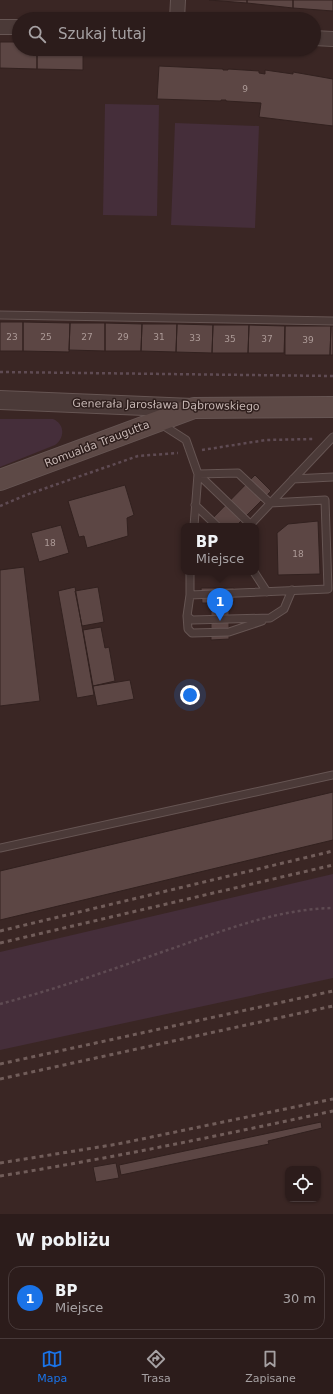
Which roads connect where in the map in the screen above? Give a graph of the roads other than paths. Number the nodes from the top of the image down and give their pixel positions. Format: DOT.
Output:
graph roads {
  1 [pos="178,0"];
  2 [pos="177,12"];
  3 [pos="0,27"];
  4 [pos="12,27"];
  5 [pos="321,38"];
  6 [pos="333,39"];
  7 [pos="0,315"];
  8 [pos="333,321"];
  9 [pos="0,400"];
  10 [pos="333,407"];
  11 [pos="194,408"];
  12 [pos="156,421"];
  13 [pos="332,438"];
  14 [pos="198,474"];
  15 [pos="333,477"];
  16 [pos="293,479"];
  17 [pos="0,480"];
  18 [pos="270,503"];
  19 [pos="195,505"];
  20 [pos="194,523"];
  21 [pos="214,523"];
  22 [pos="248,523"];
  23 [pos="252,523"];
  24 [pos="190,575"];
  25 [pos="256,575"];
  26 [pos="292,590"];
  27 [pos="267,592"];
  28 [pos="190,595"];
  29 [pos="187,616"];
  30 [pos="270,618"];
  31 [pos="333,775"];
  32 [pos="0,848"];
  1 -- 2 [label="street"];
  3 -- 4 [label="street"];
  5 -- 6 [label="street"];
  7 -- 8 [label="lane"];
  9 -- 11 [label="street, Generała Jarosława Dąbrowskiego"];
  10 -- 11 [label="main road, Generała Jarosława Dąbrowskiego"];
  11 -- 12 [label="main road, Romualda Traugutta"];
  12 -- 14 [label="lane"];
  12 -- 17 [label="main road, Romualda Traugutta"];
  13 -- 16 [label="lane"];
  14 -- 18 [label="lane"];
  14 -- 19 [label="lane"];
  14 -- 22 [label="lane"];
  15 -- 16 [label="lane"];
  16 -- 18 [label="lane"];
  18 -- 23 [label="lane"];
  18 -- 26 [label="lane"];
  19 -- 20 [label="lane"];
  19 -- 21 [label="lane"];
  24 -- 28 [label="lane"];
  25 -- 27 [label="lane"];
  26 -- 27 [label="lane"];
  26 -- 30 [label="lane"];
  27 -- 28 [label="lane"];
  28 -- 29 [label="lane"];
  29 -- 30 [label="lane"];
  29 -- 30 [label="lane"];
  31 -- 32 [label="lane"];
}
